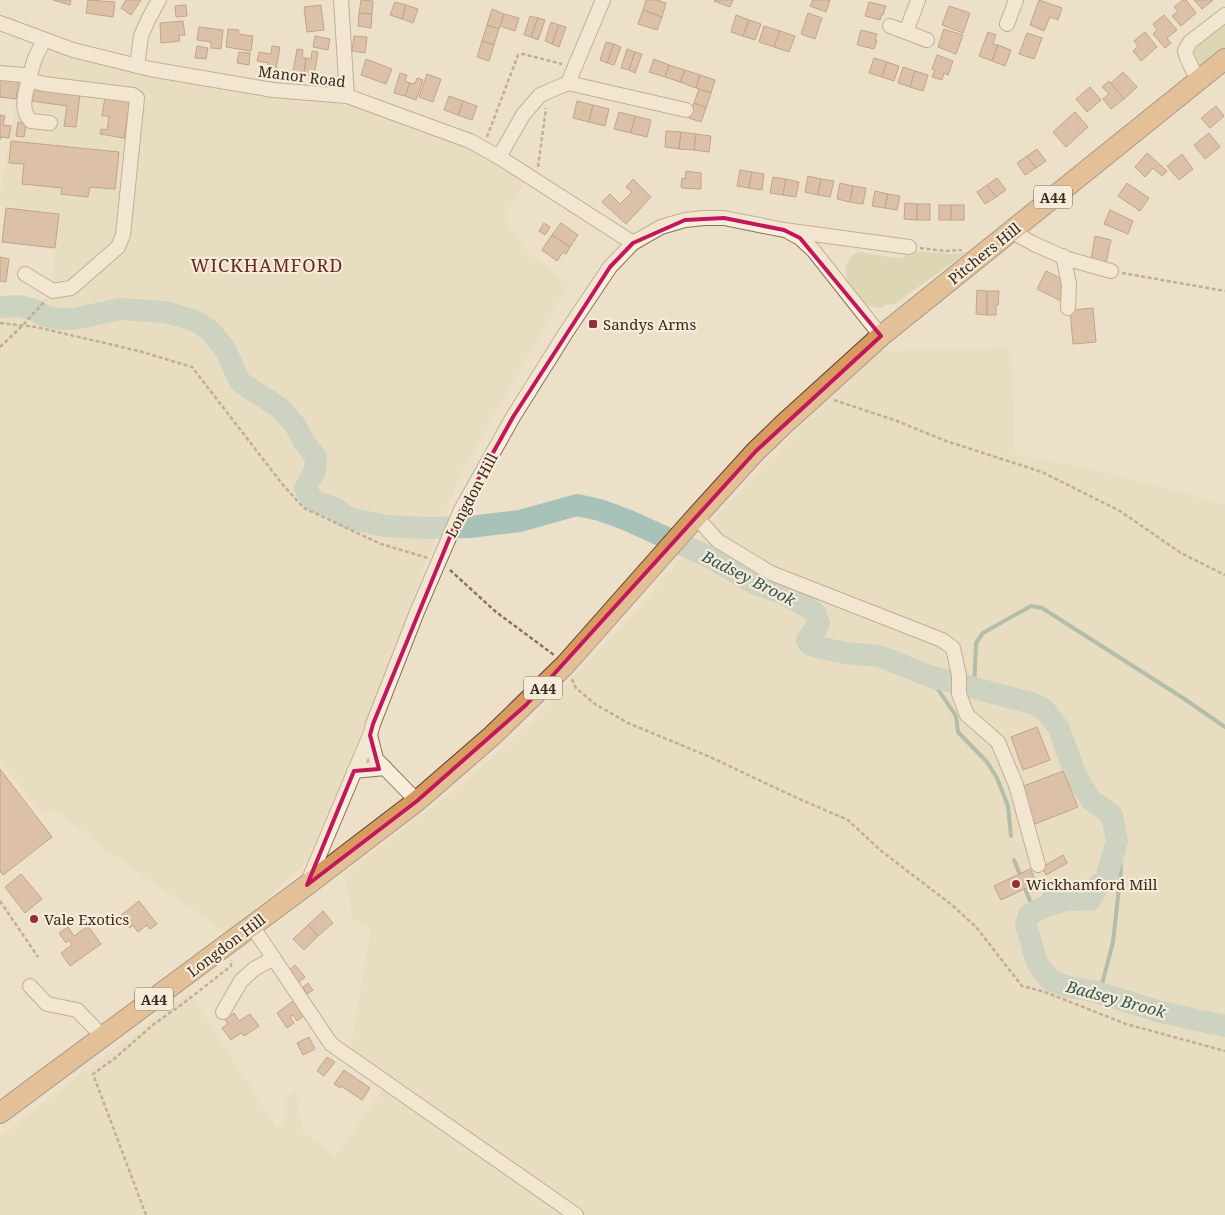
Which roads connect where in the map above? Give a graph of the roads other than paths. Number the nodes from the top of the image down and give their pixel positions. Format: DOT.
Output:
graph roads {
  1 [pos="159,0"];
  2 [pos="340,0"];
  3 [pos="604,0"];
  4 [pos="918,0"];
  5 [pos="1016,0"];
  6 [pos="1225,15"];
  7 [pos="0,23"];
  8 [pos="1007,24"];
  9 [pos="890,26"];
  10 [pos="906,32"];
  11 [pos="44,40"];
  12 [pos="927,40"];
  13 [pos="1225,59"];
  14 [pos="136,66"];
  15 [pos="0,73"];
  16 [pos="29,78"];
  17 [pos="1198,80"];
  18 [pos="568,83"];
  19 [pos="347,96"];
  20 [pos="686,110"];
  21 [pos="50,123"];
  22 [pos="499,157"];
  23 [pos="784,230"];
  24 [pos="1011,231"];
  25 [pos="633,243"];
  26 [pos="909,247"];
  27 [pos="1063,256"];
  28 [pos="1111,271"];
  29 [pos="26,274"];
  30 [pos="1068,308"];
  31 [pos="881,336"];
  32 [pos="692,521"];
  33 [pos="370,735"];
  34 [pos="384,768"];
  35 [pos="354,771"];
  36 [pos="416,801"];
  37 [pos="1038,865"];
  38 [pos="307,885"];
  39 [pos="252,926"];
  40 [pos="274,958"];
  41 [pos="30,986"];
  42 [pos="223,1012"];
  43 [pos="103,1037"];
  44 [pos="0,1113"];
  45 [pos="576,1215"];
  1 -- 14 [label="street"];
  2 -- 19 [label="street"];
  3 -- 18 [label="street"];
  4 -- 10 [label="street"];
  5 -- 8 [label="street"];
  6 -- 17 [label="street"];
  7 -- 11 [label="street, Manor Road"];
  9 -- 10 [label="street"];
  10 -- 12 [label="street"];
  11 -- 14 [label="street, Manor Road"];
  11 -- 16 [label="street"];
  13 -- 17 [label="highway, Pitchers Hill / A44"];
  14 -- 19 [label="street, Manor Road"];
  15 -- 16 [label="street"];
  16 -- 21 [label="street"];
  16 -- 29 [label="street"];
  17 -- 24 [label="highway, Pitchers Hill / A44"];
  18 -- 20 [label="street"];
  18 -- 22 [label="street"];
  19 -- 22 [label="street, Manor Road"];
  22 -- 25 [label="street, Manor Road"];
  23 -- 25 [label="street"];
  23 -- 26 [label="street"];
  23 -- 31 [label="street"];
  24 -- 27 [label="street"];
  24 -- 31 [label="highway, Pitchers Hill / A44"];
  25 -- 33 [label="street, Longdon Hill"];
  27 -- 28 [label="street"];
  27 -- 30 [label="street"];
  31 -- 32 [label="highway, A44"];
  32 -- 36 [label="highway, Longdon Hill / A44"];
  32 -- 37 [label="street"];
  33 -- 34 [label="street"];
  33 -- 35 [label="street, Longdon Hill"];
  34 -- 35 [label="street"];
  34 -- 36 [label="street"];
  35 -- 38 [label="street, Longdon Hill"];
  36 -- 38 [label="highway, Longdon Hill / A44"];
  38 -- 39 [label="highway, Longdon Hill / A44"];
  39 -- 40 [label="street"];
  39 -- 43 [label="highway, Longdon Hill / A44"];
  40 -- 42 [label="street"];
  40 -- 45 [label="street"];
  41 -- 43 [label="street"];
  43 -- 44 [label="highway, Longdon Hill / A44"];
}
